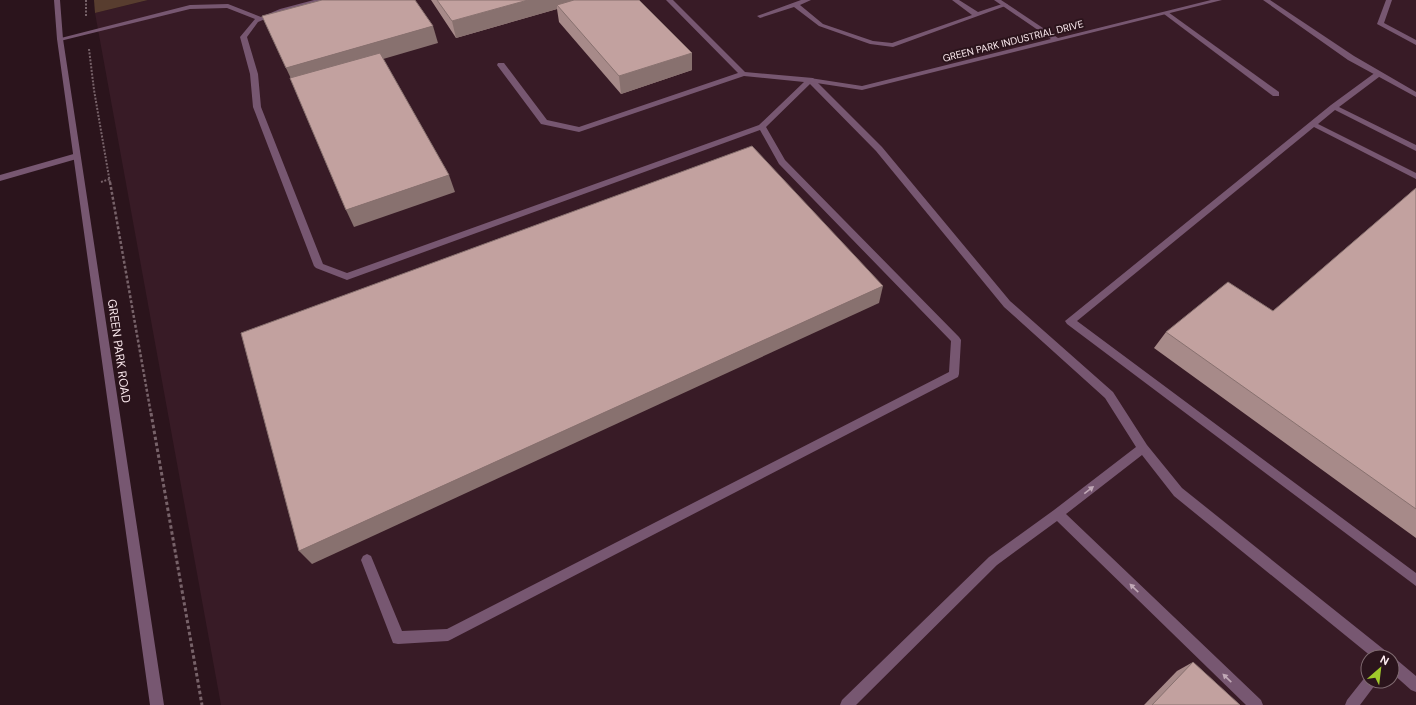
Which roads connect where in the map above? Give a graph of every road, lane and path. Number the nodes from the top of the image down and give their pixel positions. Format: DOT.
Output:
graph roads {
  1 [pos="57,0"];
  2 [pos="86,0"];
  3 [pos="322,0"];
  4 [pos="669,0"];
  5 [pos="808,0"];
  6 [pos="955,0"];
  7 [pos="997,0"];
  8 [pos="1219,0"];
  9 [pos="1266,0"];
  10 [pos="1389,0"];
  11 [pos="795,4"];
  12 [pos="1005,5"];
  13 [pos="1166,13"];
  14 [pos="978,15"];
  15 [pos="760,16"];
  16 [pos="261,19"];
  17 [pos="87,32"];
  18 [pos="60,39"];
  19 [pos="1057,40"];
  20 [pos="1416,43"];
  21 [pos="501,65"];
  22 [pos="743,74"];
  23 [pos="1379,74"];
  24 [pos="810,80"];
  25 [pos="1276,94"];
  26 [pos="1416,95"];
  27 [pos="1334,107"];
  28 [pos="1313,124"];
  29 [pos="762,127"];
  30 [pos="1416,148"];
  31 [pos="77,156"];
  32 [pos="1416,176"];
  33 [pos="0,178"];
  34 [pos="1143,448"];
  35 [pos="1058,514"];
  36 [pos="367,560"];
  37 [pos="1416,580"];
  38 [pos="1372,649"];
  39 [pos="1400,672"];
  40 [pos="1416,685"];
  41 [pos="1365,689"];
  42 [pos="157,705"];
  43 [pos="202,705"];
  44 [pos="847,705"];
  45 [pos="1256,705"];
  46 [pos="1352,705"];
  1 -- 18 [label="street, GREEN PARK ROAD"];
  2 -- 17 [label="path"];
  3 -- 16 [label="street"];
  4 -- 22 [label="street"];
  5 -- 11 [label="street"];
  6 -- 14 [label="street"];
  7 -- 12 [label="street"];
  8 -- 13 [label="street, GREEN PARK INDUSTRIAL DRIVE"];
  9 -- 23 [label="street"];
  10 -- 20 [label="street"];
  11 -- 14 [label="street"];
  11 -- 15 [label="street"];
  12 -- 14 [label="street"];
  12 -- 19 [label="street"];
  13 -- 19 [label="street, GREEN PARK INDUSTRIAL DRIVE"];
  13 -- 25 [label="street"];
  16 -- 17 [label="street"];
  16 -- 29 [label="street"];
  17 -- 18 [label="street"];
  17 -- 43 [label="path"];
  18 -- 31 [label="street, GREEN PARK ROAD"];
  19 -- 24 [label="street, GREEN PARK INDUSTRIAL DRIVE"];
  21 -- 22 [label="street"];
  22 -- 24 [label="street, GREEN PARK INDUSTRIAL DRIVE"];
  23 -- 26 [label="street"];
  23 -- 27 [label="street"];
  24 -- 29 [label="street"];
  24 -- 34 [label="street"];
  27 -- 28 [label="street"];
  27 -- 30 [label="street"];
  28 -- 32 [label="street"];
  28 -- 37 [label="street"];
  29 -- 36 [label="street"];
  31 -- 33 [label="street"];
  31 -- 42 [label="street, GREEN PARK ROAD"];
  35 -- 34 [label="street, one-way"];
  34 -- 38 [label="street"];
  35 -- 44 [label="street"];
  45 -- 35 [label="street, one-way"];
  39 -- 40 [label="street"];
  41 -- 46 [label="street"];
}
